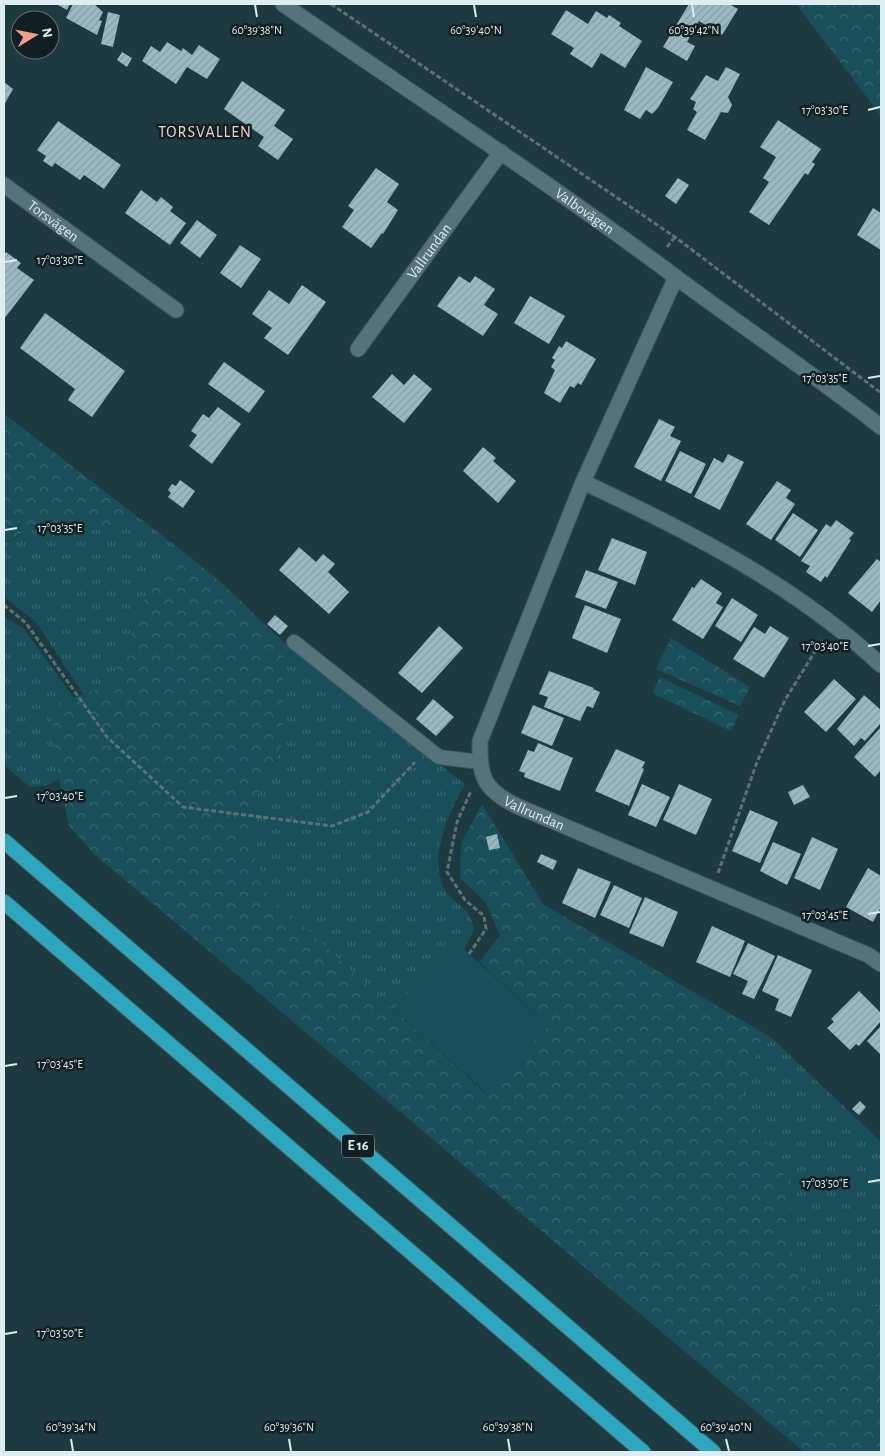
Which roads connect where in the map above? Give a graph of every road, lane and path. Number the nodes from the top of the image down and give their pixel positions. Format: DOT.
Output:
graph roads {
  1 [pos="283,4"];
  2 [pos="330,4"];
  3 [pos="501,152"];
  4 [pos="4,185"];
  5 [pos="676,278"];
  6 [pos="176,310"];
  7 [pos="358,349"];
  8 [pos="881,393"];
  9 [pos="881,427"];
  10 [pos="583,482"];
  11 [pos="4,605"];
  12 [pos="832,624"];
  13 [pos="294,642"];
  14 [pos="881,665"];
  15 [pos="428,749"];
  16 [pos="480,766"];
  17 [pos="4,841"];
  18 [pos="712,889"];
  19 [pos="4,902"];
  20 [pos="470,954"];
  21 [pos="881,964"];
  22 [pos="643,1452"];
  23 [pos="713,1452"];
  1 -- 3 [label="street, Valbovägen"];
  2 -- 8 [label="path"];
  3 -- 5 [label="street, Valbovägen"];
  3 -- 7 [label="street, Vallrundan"];
  4 -- 6 [label="street, Torsvägen"];
  5 -- 9 [label="street, Valbovägen"];
  5 -- 10 [label="street"];
  10 -- 12 [label="street"];
  10 -- 16 [label="street"];
  11 -- 15 [label="path"];
  12 -- 14 [label="street"];
  12 -- 18 [label="path"];
  13 -- 15 [label="lane"];
  15 -- 16 [label="lane"];
  16 -- 18 [label="street, Vallrundan"];
  16 -- 20 [label="path"];
  17 -- 23 [label="highway, E 16"];
  18 -- 21 [label="street, Vallrundan"];
  19 -- 22 [label="highway"];
}
